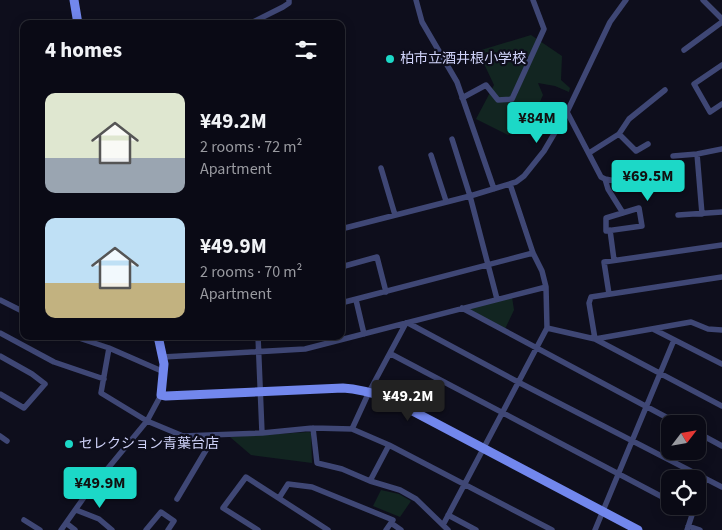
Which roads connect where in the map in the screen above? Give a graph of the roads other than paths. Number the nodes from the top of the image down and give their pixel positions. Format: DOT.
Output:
graph roads {
  1 [pos="74,0"];
  2 [pos="289,0"];
  3 [pos="416,0"];
  4 [pos="533,0"];
  5 [pos="626,0"];
  6 [pos="704,0"];
  7 [pos="722,19"];
  8 [pos="77,20"];
  9 [pos="257,20"];
  10 [pos="684,50"];
  11 [pos="722,65"];
  12 [pos="665,90"];
  13 [pos="462,98"];
  14 [pos="722,104"];
  15 [pos="567,112"];
  16 [pos="619,134"];
  17 [pos="452,139"];
  18 [pos="648,144"];
  19 [pos="722,149"];
  20 [pos="589,153"];
  21 [pos="697,154"];
  22 [pos="431,156"];
  23 [pos="673,156"];
  24 [pos="382,168"];
  25 [pos="639,174"];
  26 [pos="605,179"];
  27 [pos="510,184"];
  28 [pos="494,189"];
  29 [pos="470,196"];
  30 [pos="446,201"];
  31 [pos="722,212"];
  32 [pos="623,213"];
  33 [pos="702,214"];
  34 [pos="395,215"];
  35 [pos="678,215"];
  36 [pos="345,227"];
  37 [pos="610,230"];
  38 [pos="722,245"];
  39 [pos="533,253"];
  40 [pos="614,260"];
  41 [pos="489,265"];
  42 [pos="345,266"];
  43 [pos="722,277"];
  44 [pos="546,286"];
  45 [pos="386,292"];
  46 [pos="609,294"];
  47 [pos="497,298"];
  48 [pos="356,300"];
  49 [pos="345,302"];
  50 [pos="1,303"];
  51 [pos="462,308"];
  52 [pos="20,310"];
  53 [pos="407,323"];
  54 [pos="547,328"];
  55 [pos="653,329"];
  56 [pos="722,330"];
  57 [pos="0,333"];
  58 [pos="364,334"];
  59 [pos="345,339"];
  60 [pos="595,339"];
  61 [pos="85,340"];
  62 [pos="159,340"];
  63 [pos="258,340"];
  64 [pos="340,340"];
  65 [pos="674,340"];
  66 [pos="109,348"];
  67 [pos="536,349"];
  68 [pos="258,352"];
  69 [pos="391,354"];
  70 [pos="163,357"];
  71 [pos="1,359"];
  72 [pos="722,364"];
  73 [pos="164,372"];
  74 [pos="660,374"];
  75 [pos="104,379"];
  76 [pos="518,382"];
  77 [pos="260,392"];
  78 [pos="370,392"];
  79 [pos="0,394"];
  80 [pos="160,395"];
  81 [pos="646,406"];
  82 [pos="722,406"];
  83 [pos="502,414"];
  84 [pos="662,415"];
  85 [pos="147,421"];
  86 [pos="313,428"];
  87 [pos="352,429"];
  88 [pos="262,433"];
  89 [pos="215,435"];
  90 [pos="0,436"];
  91 [pos="706,437"];
  92 [pos="632,440"];
  93 [pos="7,441"];
  94 [pos="389,445"];
  95 [pos="722,446"];
  96 [pos="484,448"];
  97 [pos="690,470"];
  98 [pos="618,474"];
  99 [pos="706,479"];
  100 [pos="188,480"];
  101 [pos="370,481"];
  102 [pos="195,484"];
  103 [pos="464,484"];
  104 [pos="722,487"];
  105 [pos="661,496"];
  106 [pos="279,498"];
  107 [pos="177,499"];
  108 [pos="76,510"];
  109 [pos="602,511"];
  110 [pos="448,515"];
  111 [pos="692,515"];
  112 [pos="24,520"];
  113 [pos="66,523"];
  114 [pos="391,523"];
  115 [pos="445,528"];
  116 [pos="688,528"];
  117 [pos="40,530"];
  118 [pos="61,530"];
  119 [pos="75,530"];
  120 [pos="112,530"];
  121 [pos="146,530"];
  122 [pos="168,530"];
  123 [pos="258,530"];
  124 [pos="328,530"];
  125 [pos="386,530"];
  126 [pos="401,530"];
  127 [pos="476,530"];
  128 [pos="552,530"];
  129 [pos="595,530"];
  130 [pos="638,530"];
  131 [pos="700,530"];
  1 -- 8 [label="street"];
  2 -- 9 [label="street"];
  3 -- 13 [label="street"];
  4 -- 13 [label="street"];
  5 -- 15 [label="street"];
  6 -- 7 [label="street"];
  7 -- 10 [label="street"];
  11 -- 14 [label="street"];
  12 -- 16 [label="street"];
  13 -- 28 [label="street"];
  15 -- 20 [label="street"];
  15 -- 27 [label="street"];
  16 -- 18 [label="street"];
  16 -- 20 [label="street"];
  17 -- 29 [label="street"];
  19 -- 21 [label="street"];
  20 -- 26 [label="street"];
  21 -- 23 [label="street"];
  21 -- 33 [label="street"];
  22 -- 30 [label="street"];
  24 -- 34 [label="street"];
  25 -- 26 [label="street"];
  26 -- 32 [label="street"];
  27 -- 28 [label="street"];
  27 -- 39 [label="street"];
  28 -- 29 [label="street"];
  29 -- 30 [label="street"];
  29 -- 41 [label="street"];
  30 -- 34 [label="street"];
  31 -- 33 [label="street"];
  32 -- 37 [label="street"];
  32 -- 37 [label="street"];
  33 -- 35 [label="street"];
  34 -- 36 [label="street"];
  37 -- 40 [label="street"];
  38 -- 40 [label="street"];
  39 -- 41 [label="street"];
  39 -- 44 [label="street"];
  40 -- 46 [label="street"];
  41 -- 45 [label="street"];
  41 -- 47 [label="street"];
  42 -- 45 [label="street"];
  43 -- 46 [label="street"];
  44 -- 47 [label="street"];
  44 -- 54 [label="street"];
  45 -- 48 [label="street"];
  46 -- 60 [label="street"];
  47 -- 51 [label="street"];
  48 -- 49 [label="street"];
  48 -- 58 [label="street"];
  50 -- 52 [label="street"];
  51 -- 53 [label="street"];
  51 -- 67 [label="street"];
  53 -- 58 [label="street"];
  53 -- 69 [label="street"];
  53 -- 76 [label="street"];
  54 -- 60 [label="street"];
  54 -- 67 [label="street"];
  55 -- 56 [label="street"];
  55 -- 60 [label="street"];
  55 -- 65 [label="street"];
  57 -- 75 [label="street"];
  58 -- 59 [label="street"];
  60 -- 74 [label="street"];
  61 -- 66 [label="street"];
  62 -- 70 [label="street"];
  63 -- 68 [label="street"];
  64 -- 68 [label="street"];
  65 -- 72 [label="street"];
  65 -- 74 [label="street"];
  66 -- 73 [label="street"];
  66 -- 75 [label="street"];
  67 -- 76 [label="street"];
  67 -- 81 [label="street"];
  68 -- 70 [label="street"];
  68 -- 77 [label="street"];
  69 -- 78 [label="street"];
  69 -- 83 [label="street"];
  70 -- 73 [label="street"];
  71 -- 79 [label="street"];
  73 -- 80 [label="street"];
  74 -- 81 [label="street"];
  74 -- 82 [label="street"];
  75 -- 85 [label="street"];
  76 -- 83 [label="street"];
  76 -- 92 [label="street"];
  77 -- 78 [label="street"];
  77 -- 80 [label="street"];
  77 -- 88 [label="street"];
  78 -- 87 [label="street"];
  78 -- 96 [label="street"];
  80 -- 85 [label="street"];
  81 -- 84 [label="street"];
  81 -- 92 [label="street"];
  83 -- 96 [label="street"];
  83 -- 98 [label="street"];
  85 -- 89 [label="street"];
  85 -- 108 [label="street"];
  86 -- 87 [label="street"];
  86 -- 88 [label="street"];
  86 -- 101 [label="street"];
  87 -- 94 [label="street"];
  88 -- 89 [label="street"];
  89 -- 100 [label="street"];
  90 -- 93 [label="street"];
  91 -- 95 [label="street"];
  92 -- 97 [label="street"];
  92 -- 98 [label="street"];
  94 -- 101 [label="street"];
  94 -- 103 [label="street"];
  96 -- 103 [label="street"];
  96 -- 109 [label="street"];
  98 -- 105 [label="street"];
  98 -- 109 [label="street"];
  99 -- 104 [label="street"];
  100 -- 102 [label="street"];
  100 -- 107 [label="street"];
  101 -- 115 [label="street"];
  103 -- 110 [label="street"];
  103 -- 128 [label="street"];
  106 -- 114 [label="street"];
  106 -- 123 [label="street"];
  106 -- 124 [label="street"];
  108 -- 113 [label="street"];
  108 -- 120 [label="street"];
  109 -- 129 [label="street"];
  109 -- 130 [label="street"];
  110 -- 115 [label="street"];
  110 -- 127 [label="street"];
  111 -- 116 [label="street"];
  112 -- 117 [label="street"];
  113 -- 118 [label="street"];
  113 -- 119 [label="street"];
  114 -- 125 [label="street"];
  114 -- 126 [label="street"];
  116 -- 131 [label="street"];
  121 -- 122 [label="street"];
}
